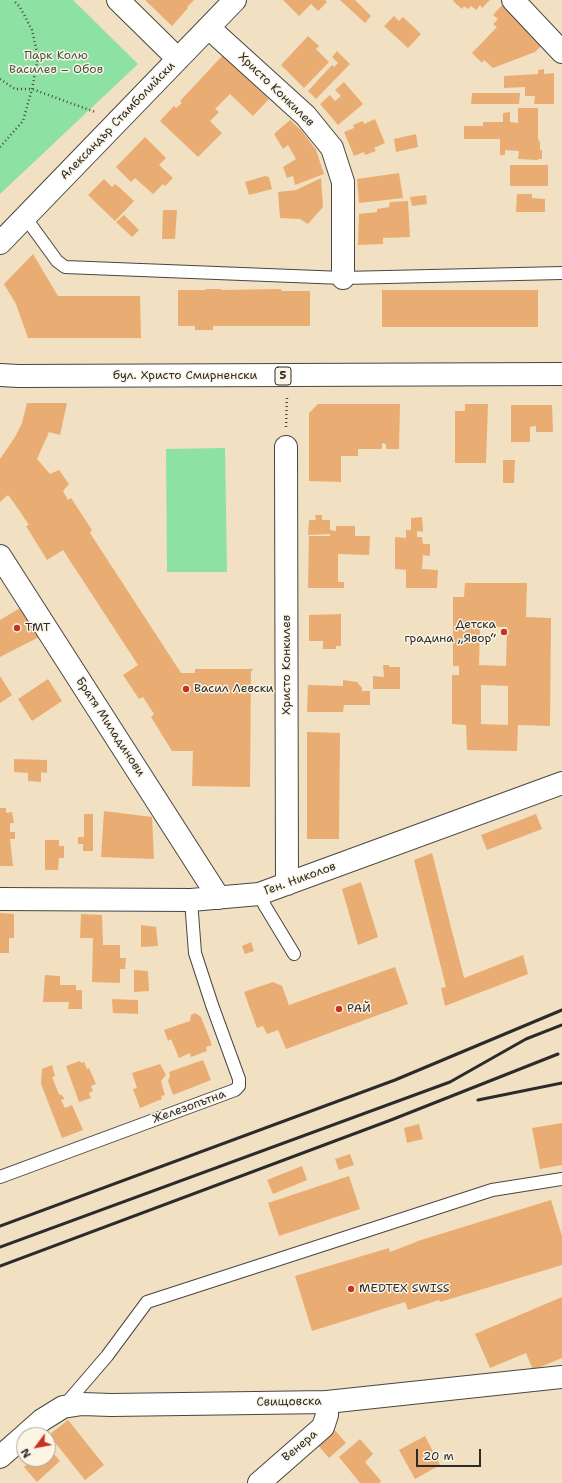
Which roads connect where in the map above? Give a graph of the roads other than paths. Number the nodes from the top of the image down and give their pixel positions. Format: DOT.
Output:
graph roads {
  1 [pos="118,0"];
  2 [pos="235,0"];
  3 [pos="513,0"];
  4 [pos="209,28"];
  5 [pos="562,52"];
  6 [pos="178,60"];
  7 [pos="25,217"];
  8 [pos="0,242"];
  9 [pos="562,273"];
  10 [pos="343,278"];
  11 [pos="562,374"];
  12 [pos="1,376"];
  13 [pos="286,447"];
  14 [pos="2,563"];
  15 [pos="562,783"];
  16 [pos="287,884"];
  17 [pos="259,894"];
  18 [pos="219,898"];
  19 [pos="0,899"];
  20 [pos="191,900"];
  21 [pos="294,954"];
  22 [pos="0,1177"];
  23 [pos="562,1179"];
  24 [pos="562,1377"];
  25 [pos="327,1402"];
  26 [pos="63,1407"];
  27 [pos="34,1427"];
  28 [pos="16,1442"];
  29 [pos="0,1457"];
  30 [pos="258,1483"];
  1 -- 6 [label="street"];
  2 -- 4 [label="street, Александър Стамболийски"];
  3 -- 5 [label="street"];
  4 -- 6 [label="street, Александър Стамболийски"];
  4 -- 10 [label="street, Христо Конкилев"];
  6 -- 7 [label="street, Александър Стамболийски"];
  7 -- 8 [label="street, Александър Стамболийски"];
  7 -- 10 [label="lane"];
  9 -- 10 [label="lane"];
  11 -- 12 [label="street, бул. Христо Смирненски / 5"];
  13 -- 16 [label="street, Христо Конкилев"];
  14 -- 18 [label="street, Братя Миладинови"];
  15 -- 16 [label="street, Ген. Николов"];
  16 -- 17 [label="street, Ген. Николов"];
  17 -- 18 [label="street, Ген. Николов"];
  17 -- 21 [label="lane"];
  18 -- 20 [label="street, Ген. Николов"];
  19 -- 20 [label="street, Ген. Николов"];
  20 -- 22 [label="lane, Железопътна"];
  23 -- 26 [label="lane"];
  24 -- 25 [label="street, Свищовска"];
  25 -- 26 [label="street, Свищовска"];
  25 -- 30 [label="street, Венера"];
  26 -- 27 [label="street, Свищовска"];
  28 -- 29 [label="street, Свищовска"];
}
